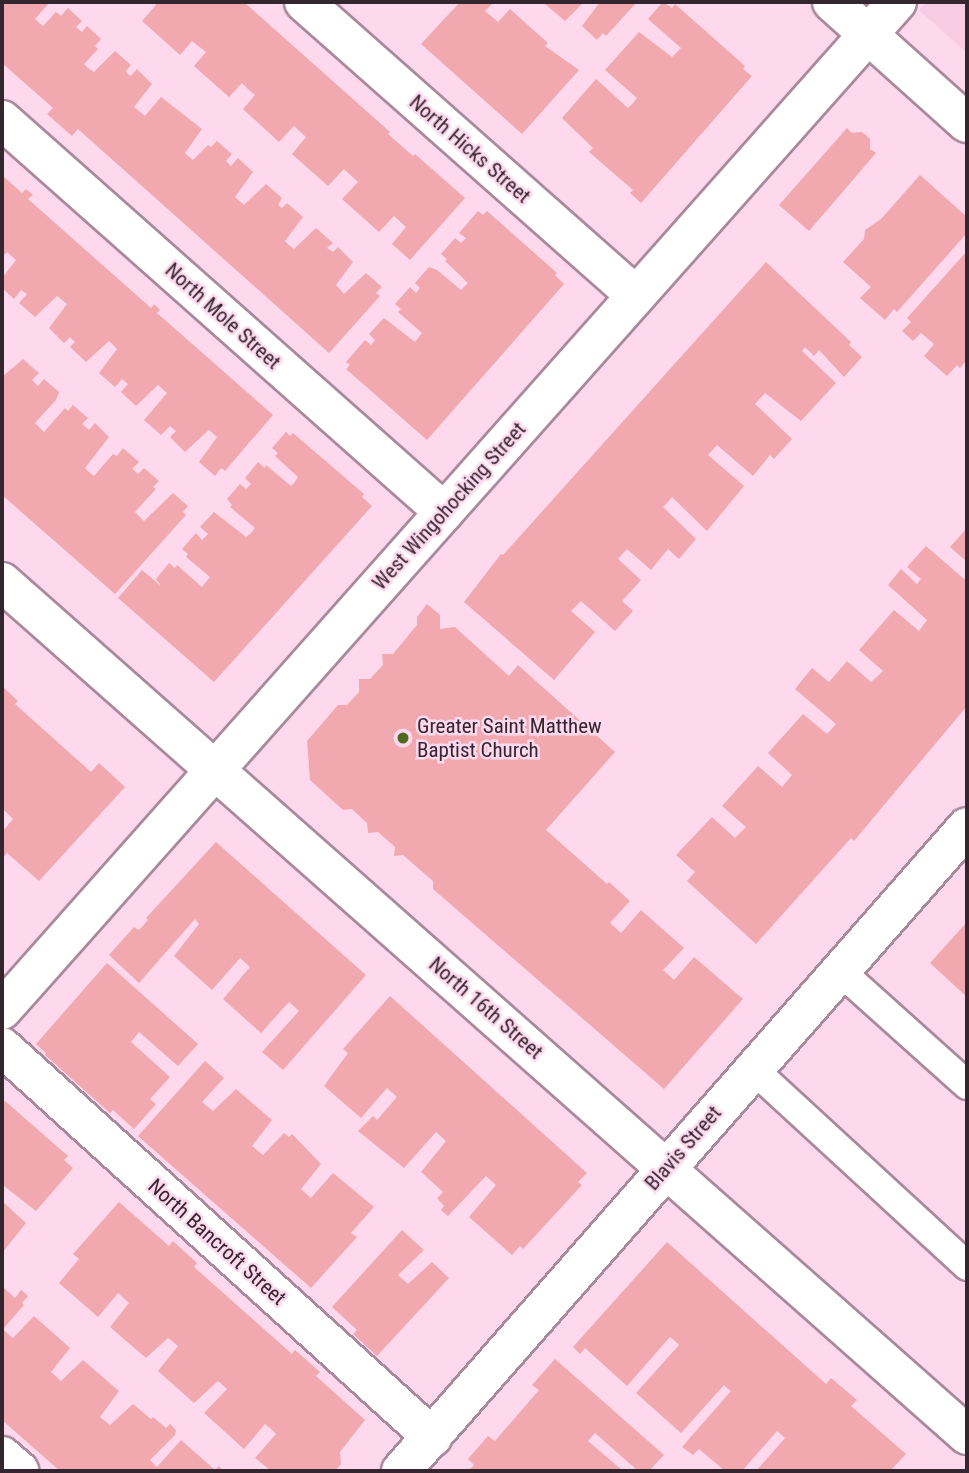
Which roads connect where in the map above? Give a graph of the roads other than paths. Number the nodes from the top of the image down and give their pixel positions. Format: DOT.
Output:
graph roads {
  1 [pos="304,2"];
  2 [pos="832,2"];
  3 [pos="897,2"];
  4 [pos="868,33"];
  5 [pos="2,120"];
  6 [pos="967,123"];
  7 [pos="636,296"];
  8 [pos="444,512"];
  9 [pos="2,582"];
  10 [pos="215,769"];
  11 [pos="967,827"];
  12 [pos="840,971"];
  13 [pos="2,1010"];
  14 [pos="2,1047"];
  15 [pos="753,1069"];
  16 [pos="967,1085"];
  17 [pos="666,1167"];
  18 [pos="967,1266"];
  19 [pos="967,1435"];
  20 [pos="432,1437"];
  21 [pos="2,1456"];
  22 [pos="19,1471"];
  23 [pos="401,1471"];
  1 -- 7 [label="street, North Hicks Street"];
  2 -- 4 [label="street"];
  3 -- 4 [label="street, West Wingohocking Street"];
  4 -- 6 [label="street"];
  4 -- 7 [label="street, West Wingohocking Street"];
  5 -- 8 [label="street, North Mole Street"];
  7 -- 8 [label="street, West Wingohocking Street"];
  8 -- 10 [label="street, West Wingohocking Street"];
  9 -- 10 [label="street, North 16th Street"];
  10 -- 13 [label="street, West Wingohocking Street"];
  10 -- 17 [label="street, North 16th Street"];
  11 -- 12 [label="street, Blavis Street"];
  12 -- 15 [label="street, Blavis Street"];
  12 -- 16 [label="lane"];
  14 -- 20 [label="street, North Bancroft Street"];
  15 -- 17 [label="street, Blavis Street"];
  15 -- 18 [label="lane"];
  17 -- 19 [label="street, North 16th Street"];
  17 -- 20 [label="street, Blavis Street"];
  20 -- 23 [label="street, Blavis Street"];
  21 -- 22 [label="street"];
}
